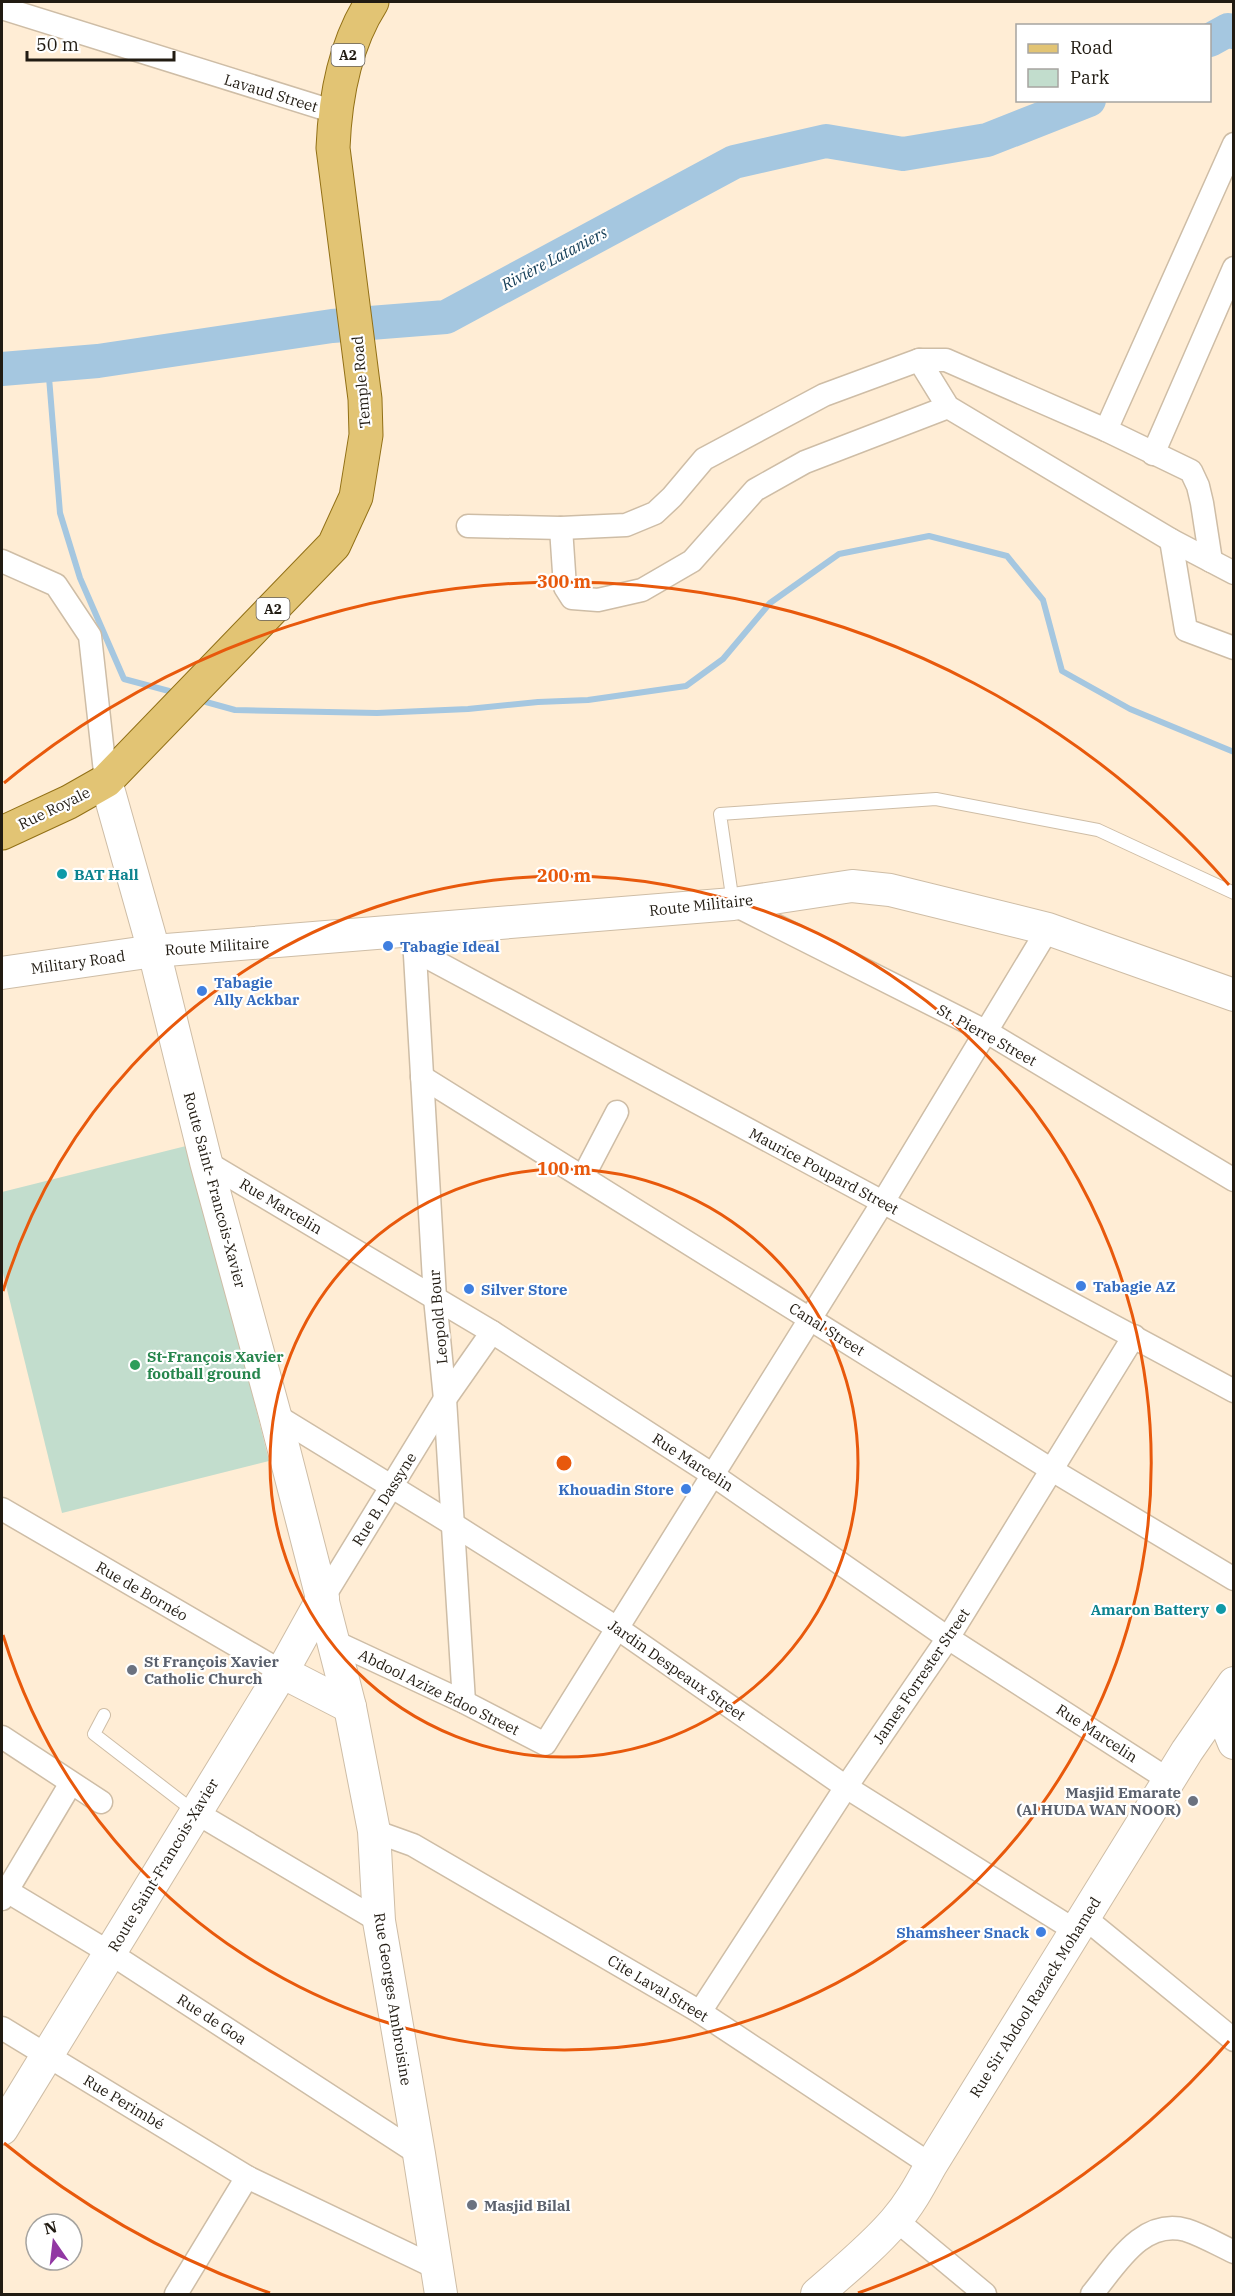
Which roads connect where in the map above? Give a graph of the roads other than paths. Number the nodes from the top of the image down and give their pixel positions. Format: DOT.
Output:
graph roads {
  1 [pos="372,2"];
  2 [pos="2,8"];
  3 [pos="335,112"];
  4 [pos="1233,144"];
  5 [pos="1233,268"];
  6 [pos="919,360"];
  7 [pos="948,407"];
  8 [pos="1106,430"];
  9 [pos="1153,454"];
  10 [pos="468,526"];
  11 [pos="561,528"];
  12 [pos="1171,540"];
  13 [pos="2,561"];
  14 [pos="1211,561"];
  15 [pos="1233,573"];
  16 [pos="1233,648"];
  17 [pos="106,781"];
  18 [pos="2,833"];
  19 [pos="1233,893"];
  20 [pos="733,904"];
  21 [pos="1048,929"];
  22 [pos="414,941"];
  23 [pos="154,951"];
  24 [pos="2,973"];
  25 [pos="1233,995"];
  26 [pos="987,1032"];
  27 [pos="422,1077"];
  28 [pos="617,1112"];
  29 [pos="206,1162"];
  30 [pos="583,1177"];
  31 [pos="1233,1180"];
  32 [pos="883,1202"];
  33 [pos="435,1298"];
  34 [pos="810,1319"];
  35 [pos="492,1332"];
  36 [pos="1134,1336"];
  37 [pos="1233,1391"];
  38 [pos="445,1399"];
  39 [pos="275,1415"];
  40 [pos="1052,1470"];
  41 [pos="713,1475"];
  42 [pos="392,1486"];
  43 [pos="2,1509"];
  44 [pos="452,1523"];
  45 [pos="1233,1580"];
  46 [pos="322,1598"];
  47 [pos="617,1628"];
  48 [pos="948,1638"];
  49 [pos="333,1641"];
  50 [pos="282,1672"];
  51 [pos="1229,1699"];
  52 [pos="464,1702"];
  53 [pos="350,1707"];
  54 [pos="104,1715"];
  55 [pos="2,1737"];
  56 [pos="1233,1743"];
  57 [pos="1169,1780"];
  58 [pos="71,1783"];
  59 [pos="846,1786"];
  60 [pos="101,1802"];
  61 [pos="195,1812"];
  62 [pos="374,1831"];
  63 [pos="3,1893"];
  64 [pos="379,1921"];
  65 [pos="1080,1925"];
  66 [pos="110,1953"];
  67 [pos="700,2012"];
  68 [pos="2,2028"];
  69 [pos="1233,2040"];
  70 [pos="47,2055"];
  71 [pos="2,2129"];
  72 [pos="419,2154"];
  73 [pos="931,2165"];
  74 [pos="248,2177"];
  75 [pos="896,2220"];
  76 [pos="1233,2252"];
  77 [pos="439,2281"];
  78 [pos="176,2295"];
  79 [pos="817,2295"];
  80 [pos="985,2295"];
  81 [pos="1092,2295"];
  1 -- 3 [label="main road, Temple Road / A2"];
  2 -- 3 [label="street, Lavaud Street"];
  3 -- 17 [label="main road, Temple Road / A2"];
  4 -- 8 [label="street"];
  5 -- 9 [label="street"];
  6 -- 7 [label="street"];
  6 -- 8 [label="street"];
  6 -- 11 [label="street"];
  7 -- 11 [label="street"];
  7 -- 12 [label="street"];
  8 -- 9 [label="street"];
  9 -- 14 [label="street"];
  10 -- 11 [label="street"];
  12 -- 14 [label="street"];
  12 -- 16 [label="street"];
  13 -- 17 [label="street"];
  14 -- 15 [label="street"];
  17 -- 18 [label="main road, Rue Royale / A2"];
  17 -- 23 [label="main road, Route Saint- Francois-Xavier"];
  19 -- 20 [label="lane"];
  20 -- 21 [label="main road, Route Militaire"];
  20 -- 22 [label="main road, Route Militaire"];
  20 -- 26 [label="street, St. Pierre Street"];
  21 -- 25 [label="main road, Route Militaire"];
  21 -- 26 [label="street"];
  22 -- 23 [label="main road, Route Militaire"];
  22 -- 27 [label="street, Leopold Bour"];
  22 -- 32 [label="street, Maurice Poupard Street"];
  23 -- 24 [label="main road, Military Road"];
  23 -- 29 [label="main road, Route Saint- Francois-Xavier"];
  26 -- 31 [label="street, St. Pierre Street"];
  26 -- 32 [label="street"];
  27 -- 30 [label="street, Canal Street"];
  27 -- 33 [label="street, Leopold Bour"];
  28 -- 30 [label="street"];
  29 -- 33 [label="street, Rue Marcelin"];
  29 -- 39 [label="main road, Route Saint- Francois-Xavier"];
  30 -- 34 [label="street, Canal Street"];
  32 -- 34 [label="street"];
  32 -- 36 [label="street, Maurice Poupard Street"];
  33 -- 35 [label="street, Rue Marcelin"];
  33 -- 38 [label="street, Leopold Bour"];
  34 -- 40 [label="street, Canal Street"];
  34 -- 41 [label="street"];
  35 -- 38 [label="street, Rue B. Dassyne"];
  35 -- 41 [label="street, Rue Marcelin"];
  36 -- 37 [label="street, Maurice Poupard Street"];
  36 -- 40 [label="street, James Forrester Street"];
  38 -- 42 [label="street, Rue B. Dassyne"];
  38 -- 44 [label="street, Leopold Bour"];
  39 -- 42 [label="street, Jardin Despeaux Street"];
  39 -- 46 [label="main road, Route Saint- Francois-Xavier"];
  40 -- 45 [label="street, Canal Street"];
  40 -- 48 [label="street, James Forrester Street"];
  41 -- 47 [label="street"];
  41 -- 48 [label="street, Rue Marcelin"];
  42 -- 44 [label="street, Jardin Despeaux Street"];
  42 -- 46 [label="street, Rue B. Dassyne"];
  43 -- 50 [label="street, Rue de Bornéo"];
  44 -- 47 [label="street, Jardin Despeaux Street"];
  44 -- 52 [label="street, Leopold Bour"];
  46 -- 49 [label="main road, Rue Georges Ambroisine"];
  46 -- 50 [label="main road, Route Saint-Francois-Xavier"];
  47 -- 52 [label="street, Abdool Azize Edoo Street"];
  47 -- 59 [label="street, Jardin Despeaux Street"];
  48 -- 57 [label="street, Rue Marcelin"];
  48 -- 59 [label="street, James Forrester Street"];
  49 -- 52 [label="street, Abdool Azize Edoo Street"];
  49 -- 53 [label="main road, Rue Georges Ambroisine"];
  50 -- 53 [label="main road"];
  50 -- 61 [label="main road, Route Saint-Francois-Xavier"];
  51 -- 56 [label="main road"];
  51 -- 57 [label="main road, Rue Sir Abdool Razack Mohamed"];
  53 -- 62 [label="main road, Rue Georges Ambroisine"];
  54 -- 61 [label="lane"];
  55 -- 58 [label="street"];
  57 -- 65 [label="main road, Rue Sir Abdool Razack Mohamed"];
  58 -- 60 [label="street"];
  58 -- 63 [label="street"];
  59 -- 65 [label="street, Jardin Despeaux Street"];
  59 -- 67 [label="street, James Forrester Street"];
  61 -- 64 [label="street"];
  61 -- 66 [label="main road, Route Saint-Francois-Xavier"];
  62 -- 64 [label="main road, Rue Georges Ambroisine"];
  62 -- 67 [label="street, Cite Laval Street"];
  63 -- 66 [label="street, Rue de Goa"];
  64 -- 72 [label="main road, Rue Georges Ambroisine"];
  65 -- 69 [label="street, Jardin Despeaux Street"];
  65 -- 73 [label="main road, Rue Sir Abdool Razack Mohamed"];
  66 -- 70 [label="main road, Route Saint-Francois-Xavier"];
  66 -- 72 [label="street, Rue de Goa"];
  67 -- 73 [label="street, Cite Laval Street"];
  68 -- 70 [label="street, Rue Perimbé"];
  70 -- 71 [label="main road, Route Saint-Francois-Xavier"];
  70 -- 74 [label="street, Rue Perimbé"];
  72 -- 77 [label="main road, Rue Georges Ambroisine"];
  73 -- 75 [label="main road, Rue Sir Abdool Razack Mohamed"];
  74 -- 77 [label="street, Rue Perimbé"];
  74 -- 78 [label="street"];
  75 -- 79 [label="main road, Rue Sir Abdool Razack Mohamed"];
  75 -- 80 [label="street"];
  76 -- 81 [label="street"];
}
